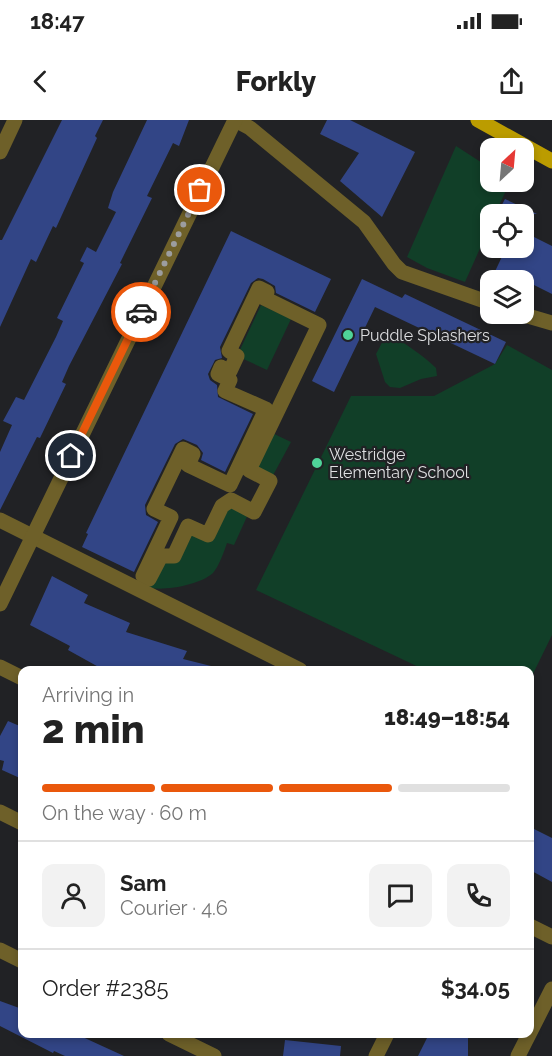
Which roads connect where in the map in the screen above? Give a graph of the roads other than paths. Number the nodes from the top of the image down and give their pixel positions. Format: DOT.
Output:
graph roads {
  1 [pos="15,120"];
  2 [pos="235,120"];
  3 [pos="478,120"];
  4 [pos="0,152"];
  5 [pos="552,161"];
  6 [pos="480,299"];
  7 [pos="534,318"];
  8 [pos="552,323"];
  9 [pos="319,325"];
  10 [pos="0,520"];
  11 [pos="32,537"];
  12 [pos="0,604"];
  13 [pos="292,666"];
  14 [pos="0,667"];
  15 [pos="18,676"];
  16 [pos="0,812"];
  17 [pos="18,821"];
  18 [pos="534,928"];
  19 [pos="552,937"];
  20 [pos="0,950"];
  21 [pos="18,959"];
  22 [pos="552,988"];
  23 [pos="534,1024"];
  24 [pos="177,1038"];
  25 [pos="385,1038"];
  26 [pos="527,1038"];
  27 [pos="214,1056"];
  28 [pos="376,1056"];
  29 [pos="518,1056"];
  1 -- 4 [label="street"];
  2 -- 6 [label="street"];
  2 -- 11 [label="street"];
  3 -- 5 [label="main road"];
  7 -- 8 [label="street"];
  9 -- 9 [label="street"];
  10 -- 11 [label="street"];
  11 -- 12 [label="street"];
  11 -- 13 [label="street"];
  14 -- 15 [label="street"];
  16 -- 17 [label="street"];
  18 -- 19 [label="street"];
  20 -- 21 [label="street"];
  22 -- 23 [label="street"];
  24 -- 27 [label="street"];
  25 -- 28 [label="street"];
  26 -- 29 [label="street"];
}
